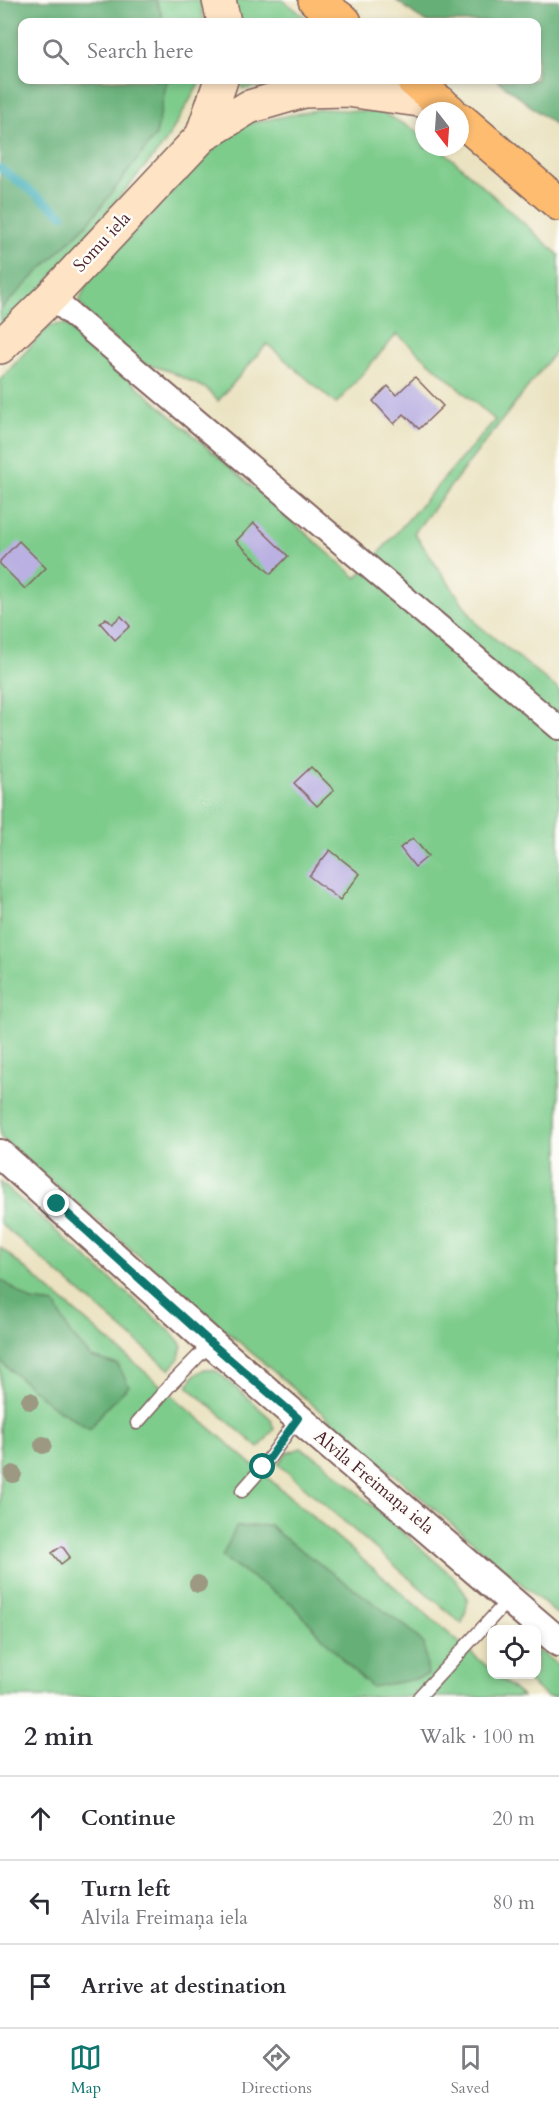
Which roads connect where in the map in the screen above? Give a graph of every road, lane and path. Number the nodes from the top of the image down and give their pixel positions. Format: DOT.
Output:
graph roads {
  1 [pos="219,0"];
  2 [pos="315,0"];
  3 [pos="223,18"];
  4 [pos="340,18"];
  5 [pos="220,84"];
  6 [pos="418,84"];
  7 [pos="439,102"];
  8 [pos="415,104"];
  9 [pos="469,127"];
  10 [pos="202,136"];
  11 [pos="559,204"];
  12 [pos="51,297"];
  13 [pos="0,347"];
  14 [pos="559,728"];
  15 [pos="0,1154"];
  16 [pos="211,1343"];
  17 [pos="298,1418"];
  18 [pos="137,1423"];
  19 [pos="242,1491"];
  20 [pos="510,1599"];
  21 [pos="559,1642"];
  22 [pos="419,1697"];
  1 -- 3 [label="main road"];
  2 -- 4 [label="main road"];
  5 -- 10 [label="main road"];
  6 -- 7 [label="main road"];
  8 -- 10 [label="main road"];
  9 -- 11 [label="main road"];
  10 -- 12 [label="main road, Somu iela"];
  12 -- 13 [label="main road, Somu iela"];
  12 -- 14 [label="street"];
  15 -- 16 [label="street, Alvila Freimaņa iela"];
  16 -- 17 [label="street, Alvila Freimaņa iela"];
  16 -- 18 [label="lane"];
  17 -- 19 [label="lane"];
  17 -- 20 [label="street, Alvila Freimaņa iela"];
  20 -- 21 [label="street, Alvila Freimaņa iela"];
  20 -- 22 [label="lane"];
}
